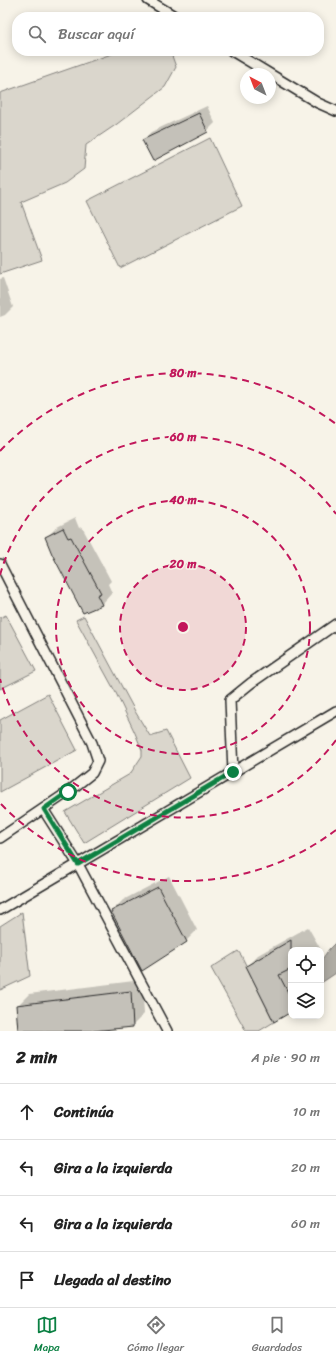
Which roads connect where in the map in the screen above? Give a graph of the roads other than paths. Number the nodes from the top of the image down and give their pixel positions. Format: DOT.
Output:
graph roads {
  1 [pos="148,0"];
  2 [pos="168,12"];
  3 [pos="240,56"];
  4 [pos="260,68"];
  5 [pos="276,78"];
  6 [pos="336,111"];
  7 [pos="0,564"];
  8 [pos="336,624"];
  9 [pos="336,710"];
  10 [pos="233,772"];
  11 [pos="44,809"];
  12 [pos="0,838"];
  13 [pos="78,864"];
  14 [pos="0,910"];
  15 [pos="167,1031"];
  1 -- 2 [label="lane"];
  3 -- 4 [label="lane"];
  5 -- 6 [label="lane"];
  7 -- 11 [label="lane"];
  8 -- 10 [label="lane"];
  9 -- 10 [label="lane"];
  10 -- 13 [label="lane"];
  11 -- 12 [label="lane"];
  11 -- 13 [label="lane"];
  13 -- 14 [label="lane"];
  13 -- 15 [label="lane"];
}
